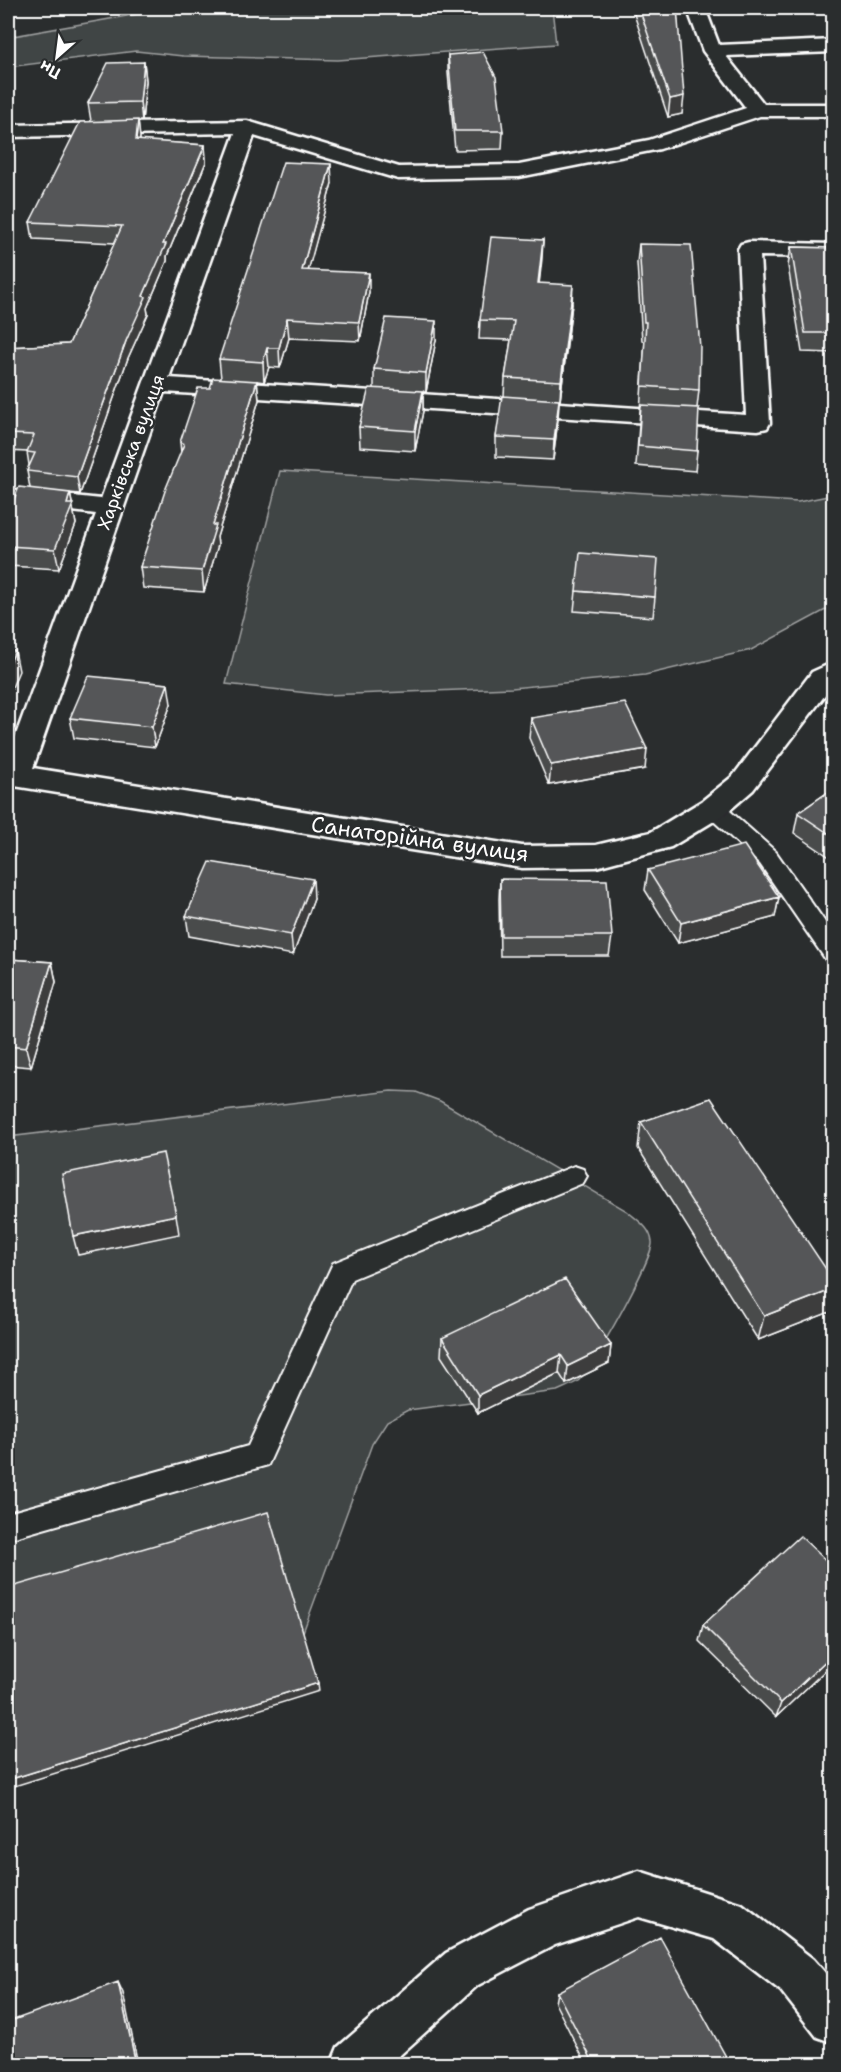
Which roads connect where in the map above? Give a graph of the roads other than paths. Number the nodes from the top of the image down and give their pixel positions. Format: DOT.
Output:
graph roads {
  1 [pos="696,8"];
  2 [pos="834,46"];
  3 [pos="712,51"];
  4 [pos="758,110"];
  5 [pos="834,110"];
  6 [pos="247,127"];
  7 [pos="8,132"];
  8 [pos="834,251"];
  9 [pos="155,384"];
  10 [pos="8,496"];
  11 [pos="111,508"];
  12 [pos="834,671"];
  13 [pos="11,775"];
  14 [pos="713,807"];
  15 [pos="834,954"];
  16 [pos="574,1176"];
  17 [pos="8,1526"];
  18 [pos="834,2020"];
  19 [pos="355,2064"];
  1 -- 3 [label="street"];
  2 -- 3 [label="street"];
  3 -- 4 [label="street"];
  4 -- 5 [label="street"];
  4 -- 6 [label="street"];
  6 -- 7 [label="street"];
  6 -- 9 [label="street, Харківська вулиця"];
  8 -- 9 [label="street"];
  9 -- 11 [label="street, Харківська вулиця"];
  10 -- 11 [label="street"];
  11 -- 13 [label="street, Харківська вулиця"];
  12 -- 14 [label="street, Санаторійна вулиця"];
  13 -- 14 [label="street, Санаторійна вулиця"];
  14 -- 15 [label="lane"];
  16 -- 17 [label="lane"];
  18 -- 19 [label="street"];
}
